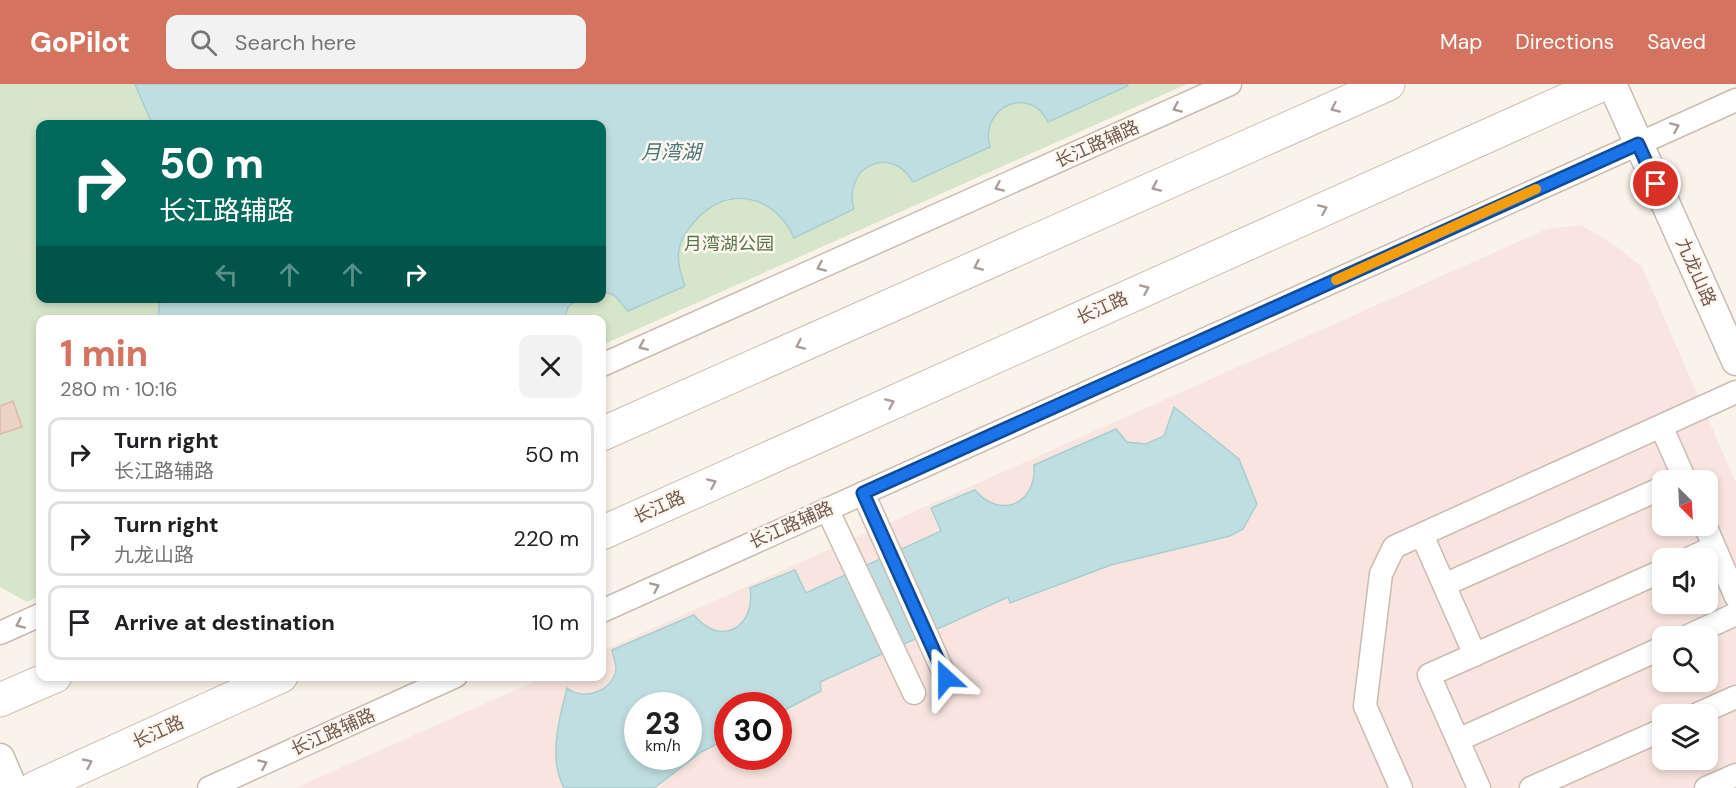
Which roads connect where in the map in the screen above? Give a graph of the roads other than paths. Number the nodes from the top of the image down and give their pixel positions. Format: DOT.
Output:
graph roads {
  1 [pos="1230,84"];
  2 [pos="1388,84"];
  3 [pos="1603,84"];
  4 [pos="1612,84"];
  5 [pos="1736,100"];
  6 [pos="1638,144"];
  7 [pos="606,362"];
  8 [pos="1736,362"];
  9 [pos="1736,392"];
  10 [pos="1661,426"];
  11 [pos="606,432"];
  12 [pos="1679,470"];
  13 [pos="1652,492"];
  14 [pos="863,493"];
  15 [pos="827,509"];
  16 [pos="606,531"];
  17 [pos="1422,535"];
  18 [pos="1710,536"];
  19 [pos="1714,547"];
  20 [pos="1652,575"];
  21 [pos="1444,585"];
  22 [pos="1736,597"];
  23 [pos="606,609"];
  24 [pos="1736,614"];
  25 [pos="36,617"];
  26 [pos="1710,626"];
  27 [pos="0,633"];
  28 [pos="1652,653"];
  29 [pos="1474,655"];
  30 [pos="946,678"];
  31 [pos="44,681"];
  32 [pos="270,681"];
  33 [pos="445,681"];
  34 [pos="914,693"];
  35 [pos="1736,697"];
  36 [pos="0,700"];
  37 [pos="1718,705"];
  38 [pos="1652,734"];
  39 [pos="1458,740"];
  40 [pos="0,758"];
  41 [pos="1736,775"];
  42 [pos="13,788"];
  43 [pos="34,788"];
  44 [pos="209,788"];
  45 [pos="1401,788"];
  46 [pos="1479,788"];
  47 [pos="1531,788"];
  48 [pos="1706,788"];
  1 -- 7 [label="street, 长江路辅路, one-way"];
  2 -- 11 [label="main road, one-way"];
  16 -- 3 [label="main road, 长江路, one-way"];
  4 -- 6 [label="street, 九龙山路"];
  6 -- 5 [label="street, 长江路辅路, one-way"];
  6 -- 8 [label="street, 九龙山路"];
  6 -- 14 [label="street, 长江路辅路"];
  9 -- 10 [label="street"];
  10 -- 12 [label="street"];
  10 -- 17 [label="street"];
  13 -- 21 [label="street"];
  14 -- 15 [label="street, 长江路辅路"];
  14 -- 30 [label="street"];
  23 -- 15 [label="street, 长江路辅路, one-way"];
  15 -- 34 [label="street"];
  17 -- 21 [label="street"];
  17 -- 45 [label="street"];
  18 -- 19 [label="street"];
  19 -- 22 [label="street"];
  20 -- 29 [label="street"];
  21 -- 29 [label="street"];
  24 -- 26 [label="street"];
  25 -- 27 [label="street, one-way"];
  28 -- 39 [label="street"];
  29 -- 39 [label="street"];
  31 -- 36 [label="main road"];
  43 -- 32 [label="main road, 长江路, one-way"];
  44 -- 33 [label="street, 长江路辅路, one-way"];
  35 -- 37 [label="street"];
  38 -- 47 [label="street"];
  39 -- 46 [label="street"];
  40 -- 42 [label="street"];
  41 -- 48 [label="street"];
}
